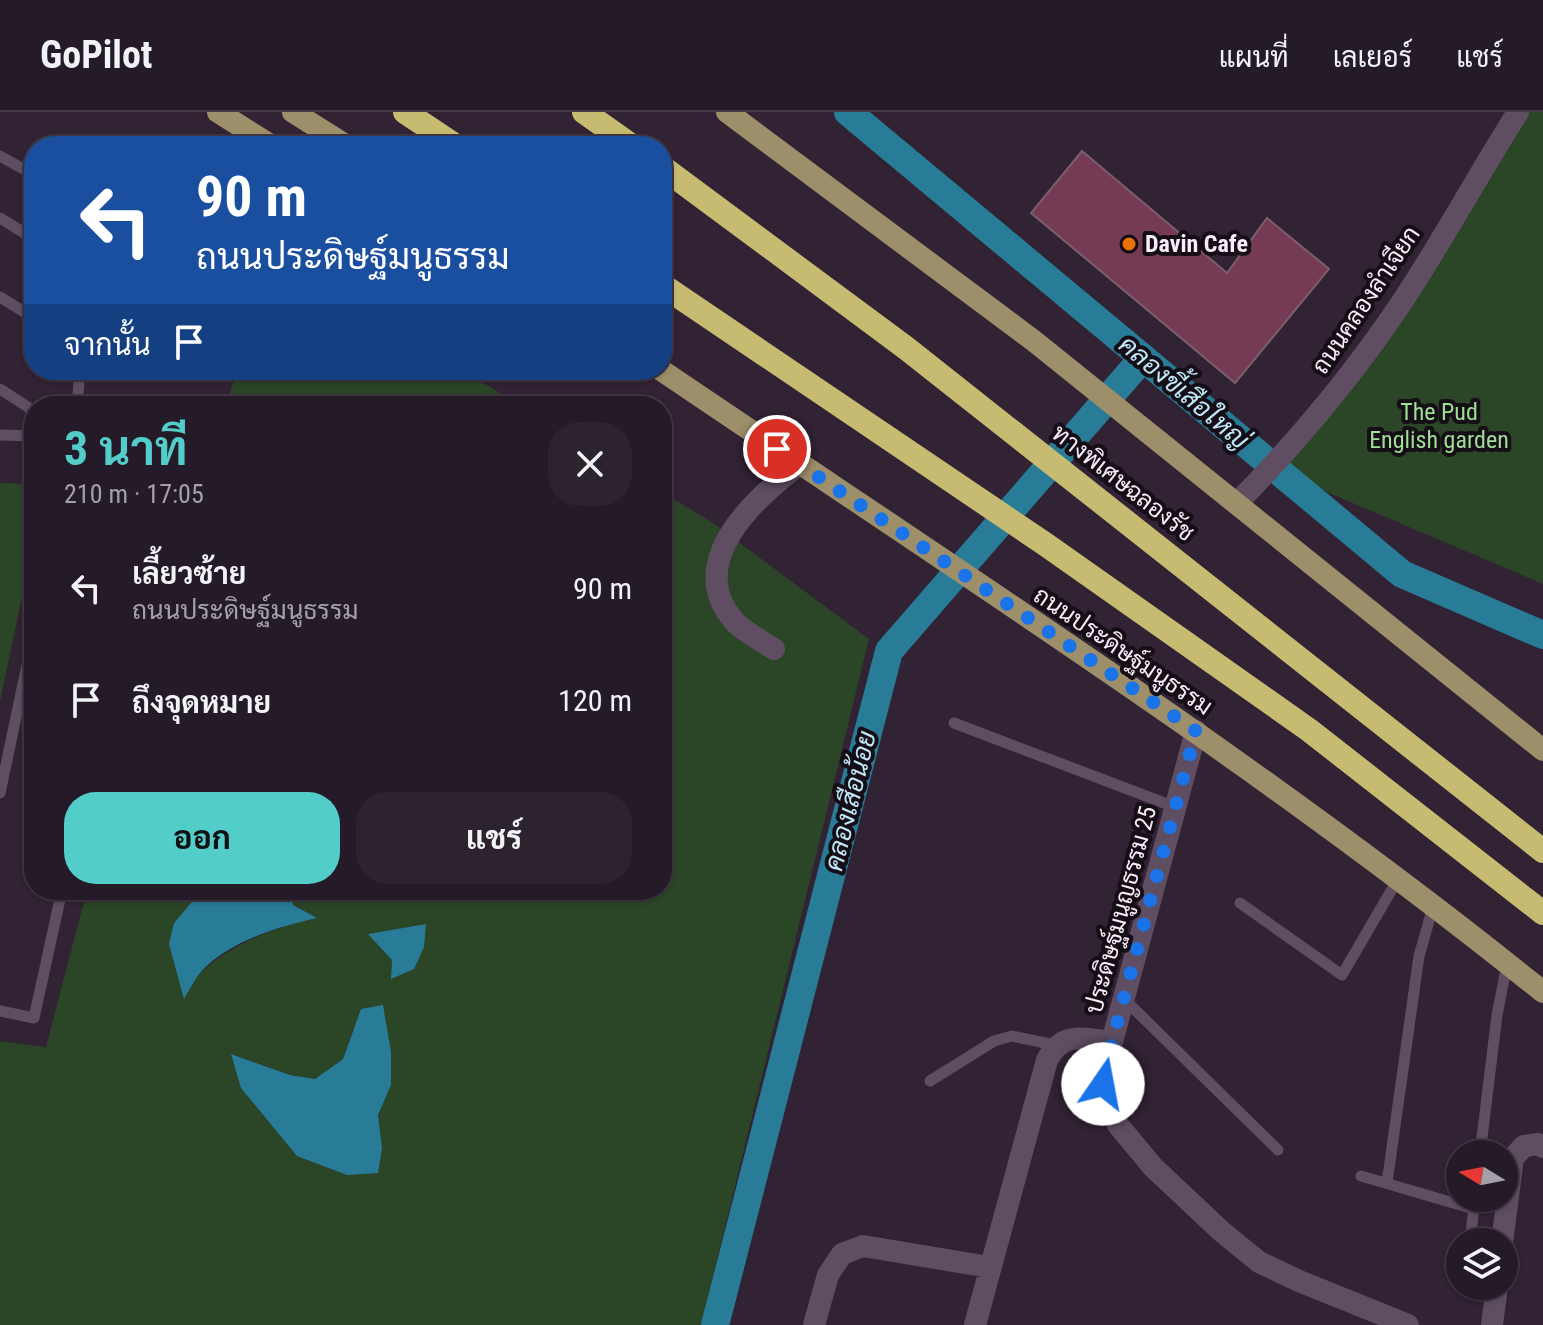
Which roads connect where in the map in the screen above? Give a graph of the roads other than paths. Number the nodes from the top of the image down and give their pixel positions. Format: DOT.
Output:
graph roads {
  1 [pos="218,112"];
  2 [pos="293,112"];
  3 [pos="405,112"];
  4 [pos="584,112"];
  5 [pos="727,112"];
  6 [pos="748,112"];
  7 [pos="1518,112"];
  8 [pos="256,136"];
  9 [pos="331,136"];
  10 [pos="441,136"];
  11 [pos="618,136"];
  12 [pos="0,156"];
  13 [pos="24,169"];
  14 [pos="672,174"];
  15 [pos="830,189"];
  16 [pos="0,218"];
  17 [pos="24,233"];
  18 [pos="672,292"];
  19 [pos="0,297"];
  20 [pos="24,312"];
  21 [pos="672,377"];
  22 [pos="0,389"];
  23 [pos="24,405"];
  24 [pos="0,435"];
  25 [pos="24,436"];
  26 [pos="800,464"];
  27 [pos="1237,503"];
  28 [pos="774,649"];
  29 [pos="24,679"];
  30 [pos="954,723"];
  31 [pos="1196,731"];
  32 [pos="1543,750"];
  33 [pos="0,793"];
  34 [pos="1175,807"];
  35 [pos="1543,851"];
  36 [pos="1398,879"];
  37 [pos="60,900"];
  38 [pos="1240,903"];
  39 [pos="1433,907"];
  40 [pos="1543,913"];
  41 [pos="1507,963"];
  42 [pos="1543,992"];
  43 [pos="1125,1000"];
  44 [pos="0,1011"];
  45 [pos="1112,1042"];
  46 [pos="1055,1045"];
  47 [pos="930,1081"];
  48 [pos="1482,1140"];
  49 [pos="1543,1147"];
  50 [pos="1278,1150"];
  51 [pos="1361,1176"];
  52 [pos="1387,1183"];
  53 [pos="1446,1197"];
  54 [pos="1504,1228"];
  55 [pos="989,1267"];
  56 [pos="1495,1300"];
  57 [pos="814,1325"];
  58 [pos="975,1325"];
  59 [pos="1408,1325"];
  60 [pos="1492,1325"];
  1 -- 8 [label="main road"];
  2 -- 9 [label="main road"];
  3 -- 10 [label="highway"];
  4 -- 11 [label="highway"];
  5 -- 15 [label="main road"];
  6 -- 15 [label="main road"];
  7 -- 27 [label="street, ถนนคลองลำเจียก"];
  12 -- 13 [label="lane"];
  14 -- 35 [label="highway, ทางพิเศษฉลองรัช"];
  15 -- 27 [label="main road"];
  16 -- 17 [label="lane"];
  18 -- 40 [label="highway"];
  19 -- 20 [label="lane"];
  21 -- 26 [label="main road, ถนนประดิษฐ์มนูธรรม"];
  22 -- 23 [label="lane"];
  24 -- 25 [label="lane"];
  26 -- 28 [label="street"];
  26 -- 31 [label="main road, ถนนประดิษฐ์มนูธรรม"];
  27 -- 32 [label="main road"];
  29 -- 33 [label="lane"];
  30 -- 34 [label="lane"];
  31 -- 34 [label="street, ประดิษฐ์มนูญธรรม 25"];
  31 -- 36 [label="main road, ถนนประดิษฐ์มนูธรรม"];
  34 -- 43 [label="street, ประดิษฐ์มนูญธรรม 25"];
  36 -- 38 [label="lane"];
  36 -- 39 [label="main road, ถนนประดิษฐ์มนูธรรม"];
  37 -- 44 [label="lane"];
  39 -- 41 [label="main road, ถนนประดิษฐ์มนูธรรม"];
  39 -- 52 [label="lane"];
  41 -- 42 [label="main road, ถนนประดิษฐ์มนูธรรม"];
  41 -- 48 [label="lane"];
  43 -- 45 [label="street, ประดิษฐ์มนูญธรรม 25"];
  43 -- 50 [label="lane"];
  45 -- 46 [label="street"];
  45 -- 59 [label="street, ประดิษฐ์มนูญธรรม 25"];
  46 -- 47 [label="lane"];
  46 -- 55 [label="street"];
  49 -- 54 [label="street"];
  51 -- 52 [label="lane"];
  52 -- 53 [label="lane"];
  55 -- 57 [label="street"];
  55 -- 58 [label="street"];
  56 -- 60 [label="street"];
}
